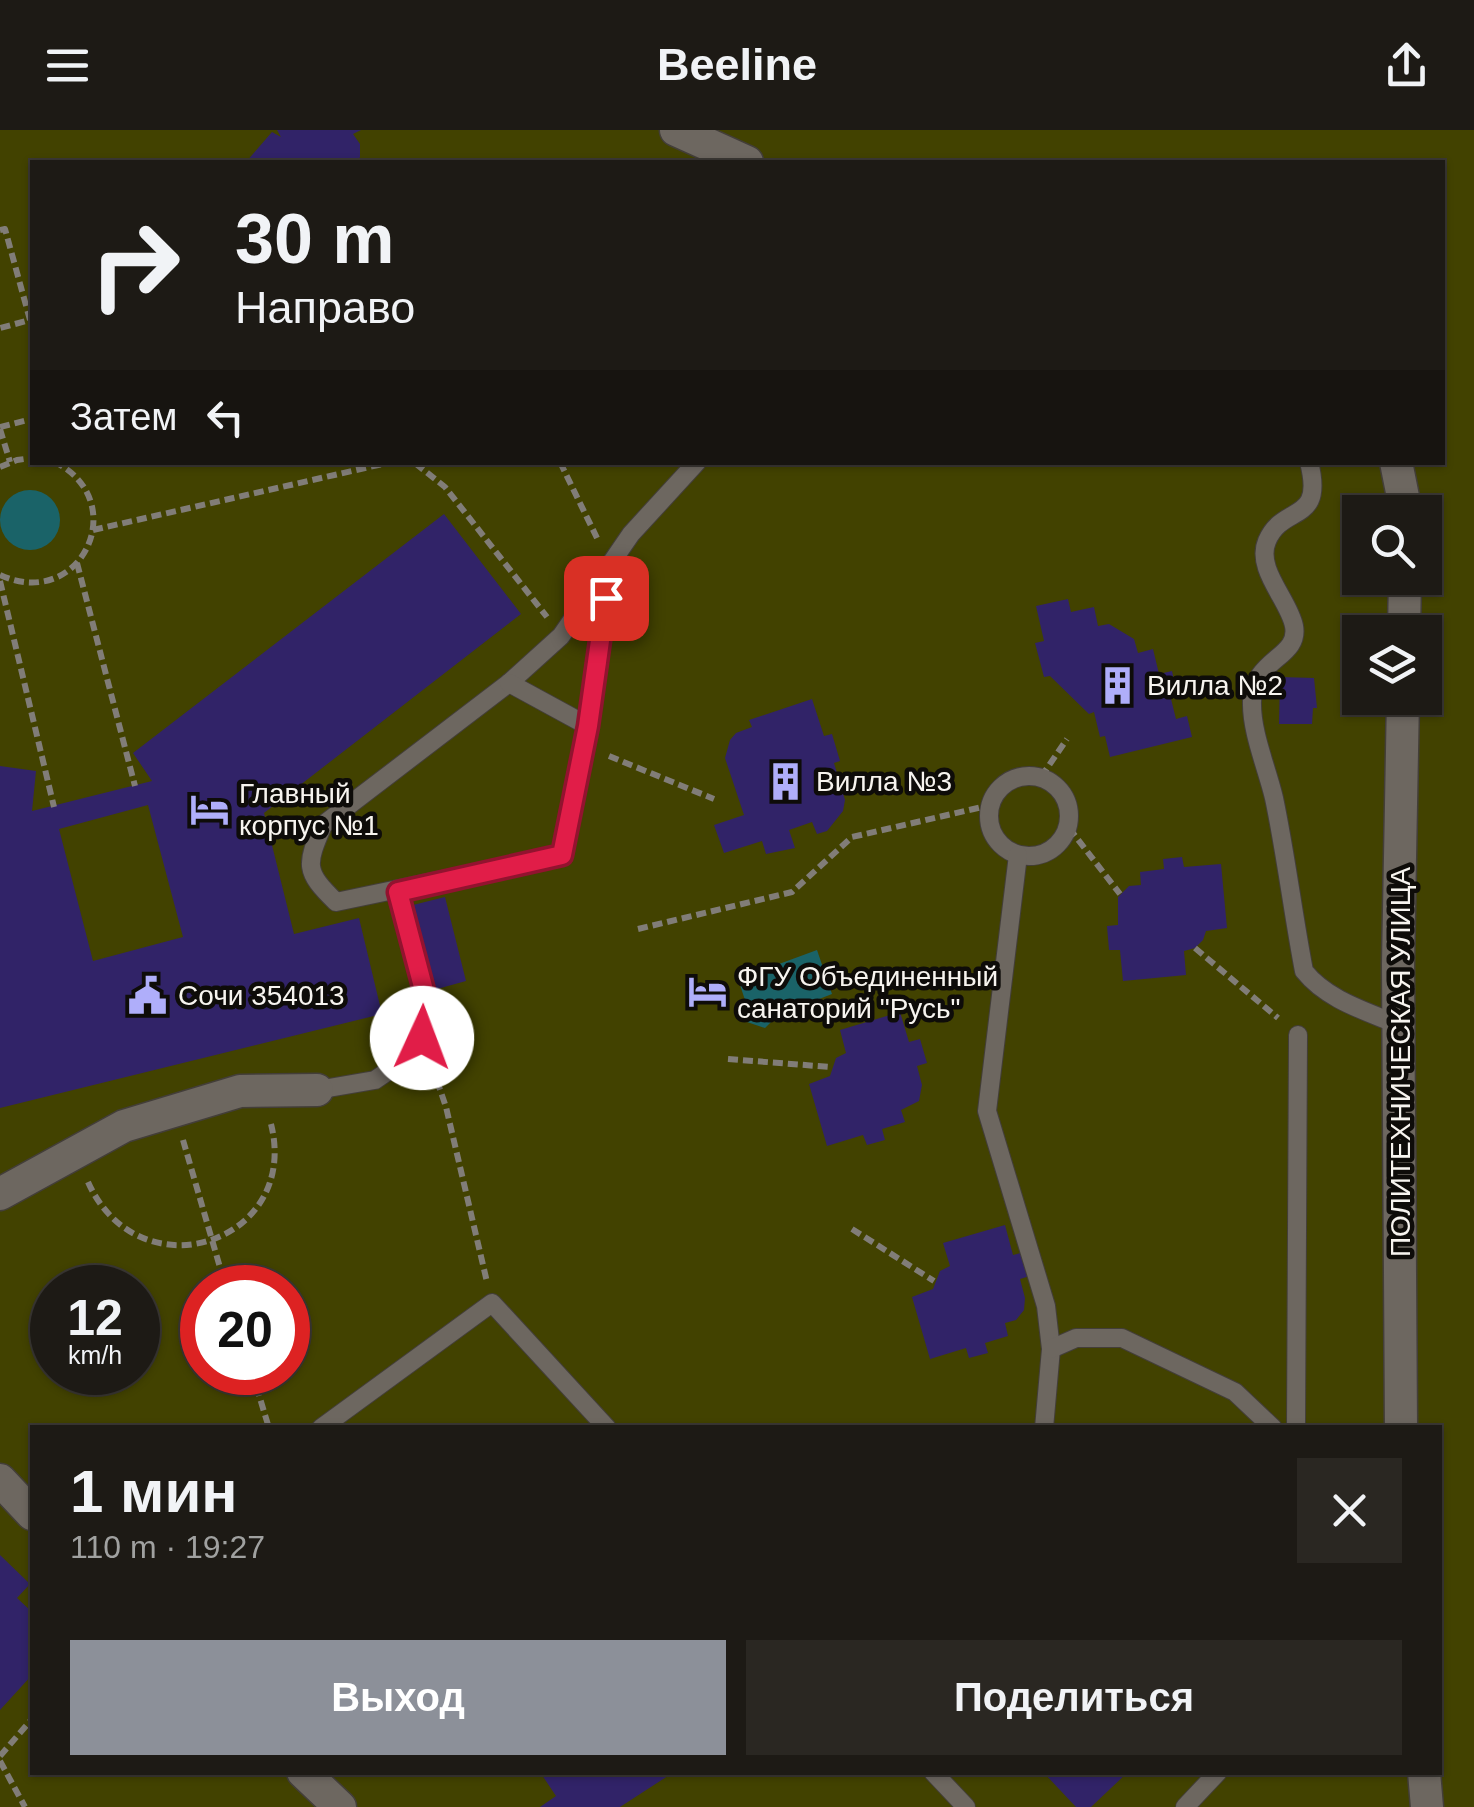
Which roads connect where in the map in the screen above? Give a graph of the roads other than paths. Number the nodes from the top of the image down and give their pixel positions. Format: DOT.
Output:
graph roads {
  1 [pos="676,130"];
  2 [pos="743,160"];
  3 [pos="693,465"];
  4 [pos="1310,465"];
  5 [pos="1397,465"];
  6 [pos="1403,495"];
  7 [pos="610,566"];
  8 [pos="509,683"];
  9 [pos="1403,715"];
  10 [pos="588,726"];
  11 [pos="1018,855"];
  12 [pos="398,892"];
  13 [pos="1399,1025"];
  14 [pos="1298,1034"];
  15 [pos="317,1090"];
  16 [pos="0,1194"];
  17 [pos="1051,1349"];
  18 [pos="325,1425"];
  19 [pos="604,1425"];
  20 [pos="1044,1425"];
  21 [pos="1270,1425"];
  22 [pos="1296,1425"];
  23 [pos="1401,1425"];
  24 [pos="0,1480"];
  25 [pos="30,1512"];
  26 [pos="307,1775"];
  27 [pos="936,1775"];
  28 [pos="1424,1775"];
  29 [pos="1210,1776"];
  30 [pos="340,1807"];
  31 [pos="966,1807"];
  32 [pos="1185,1807"];
  33 [pos="1427,1807"];
  1 -- 2 [label="street"];
  3 -- 7 [label="lane"];
  4 -- 13 [label="lane"];
  5 -- 6 [label="street"];
  7 -- 8 [label="lane"];
  7 -- 10 [label="lane"];
  8 -- 10 [label="lane"];
  8 -- 12 [label="lane"];
  9 -- 13 [label="street, ПОЛИТЕХНИЧЕСКАЯ УЛИЦА"];
  10 -- 12 [label="lane"];
  11 -- 11 [label="lane"];
  11 -- 17 [label="lane"];
  12 -- 15 [label="lane"];
  13 -- 23 [label="street, ПОЛИТЕХНИЧЕСКАЯ УЛИЦА"];
  14 -- 22 [label="lane"];
  15 -- 16 [label="street"];
  17 -- 20 [label="lane"];
  17 -- 21 [label="lane"];
  18 -- 19 [label="lane"];
  24 -- 25 [label="street"];
  26 -- 30 [label="street"];
  27 -- 31 [label="lane"];
  28 -- 33 [label="street"];
  29 -- 32 [label="lane"];
}
